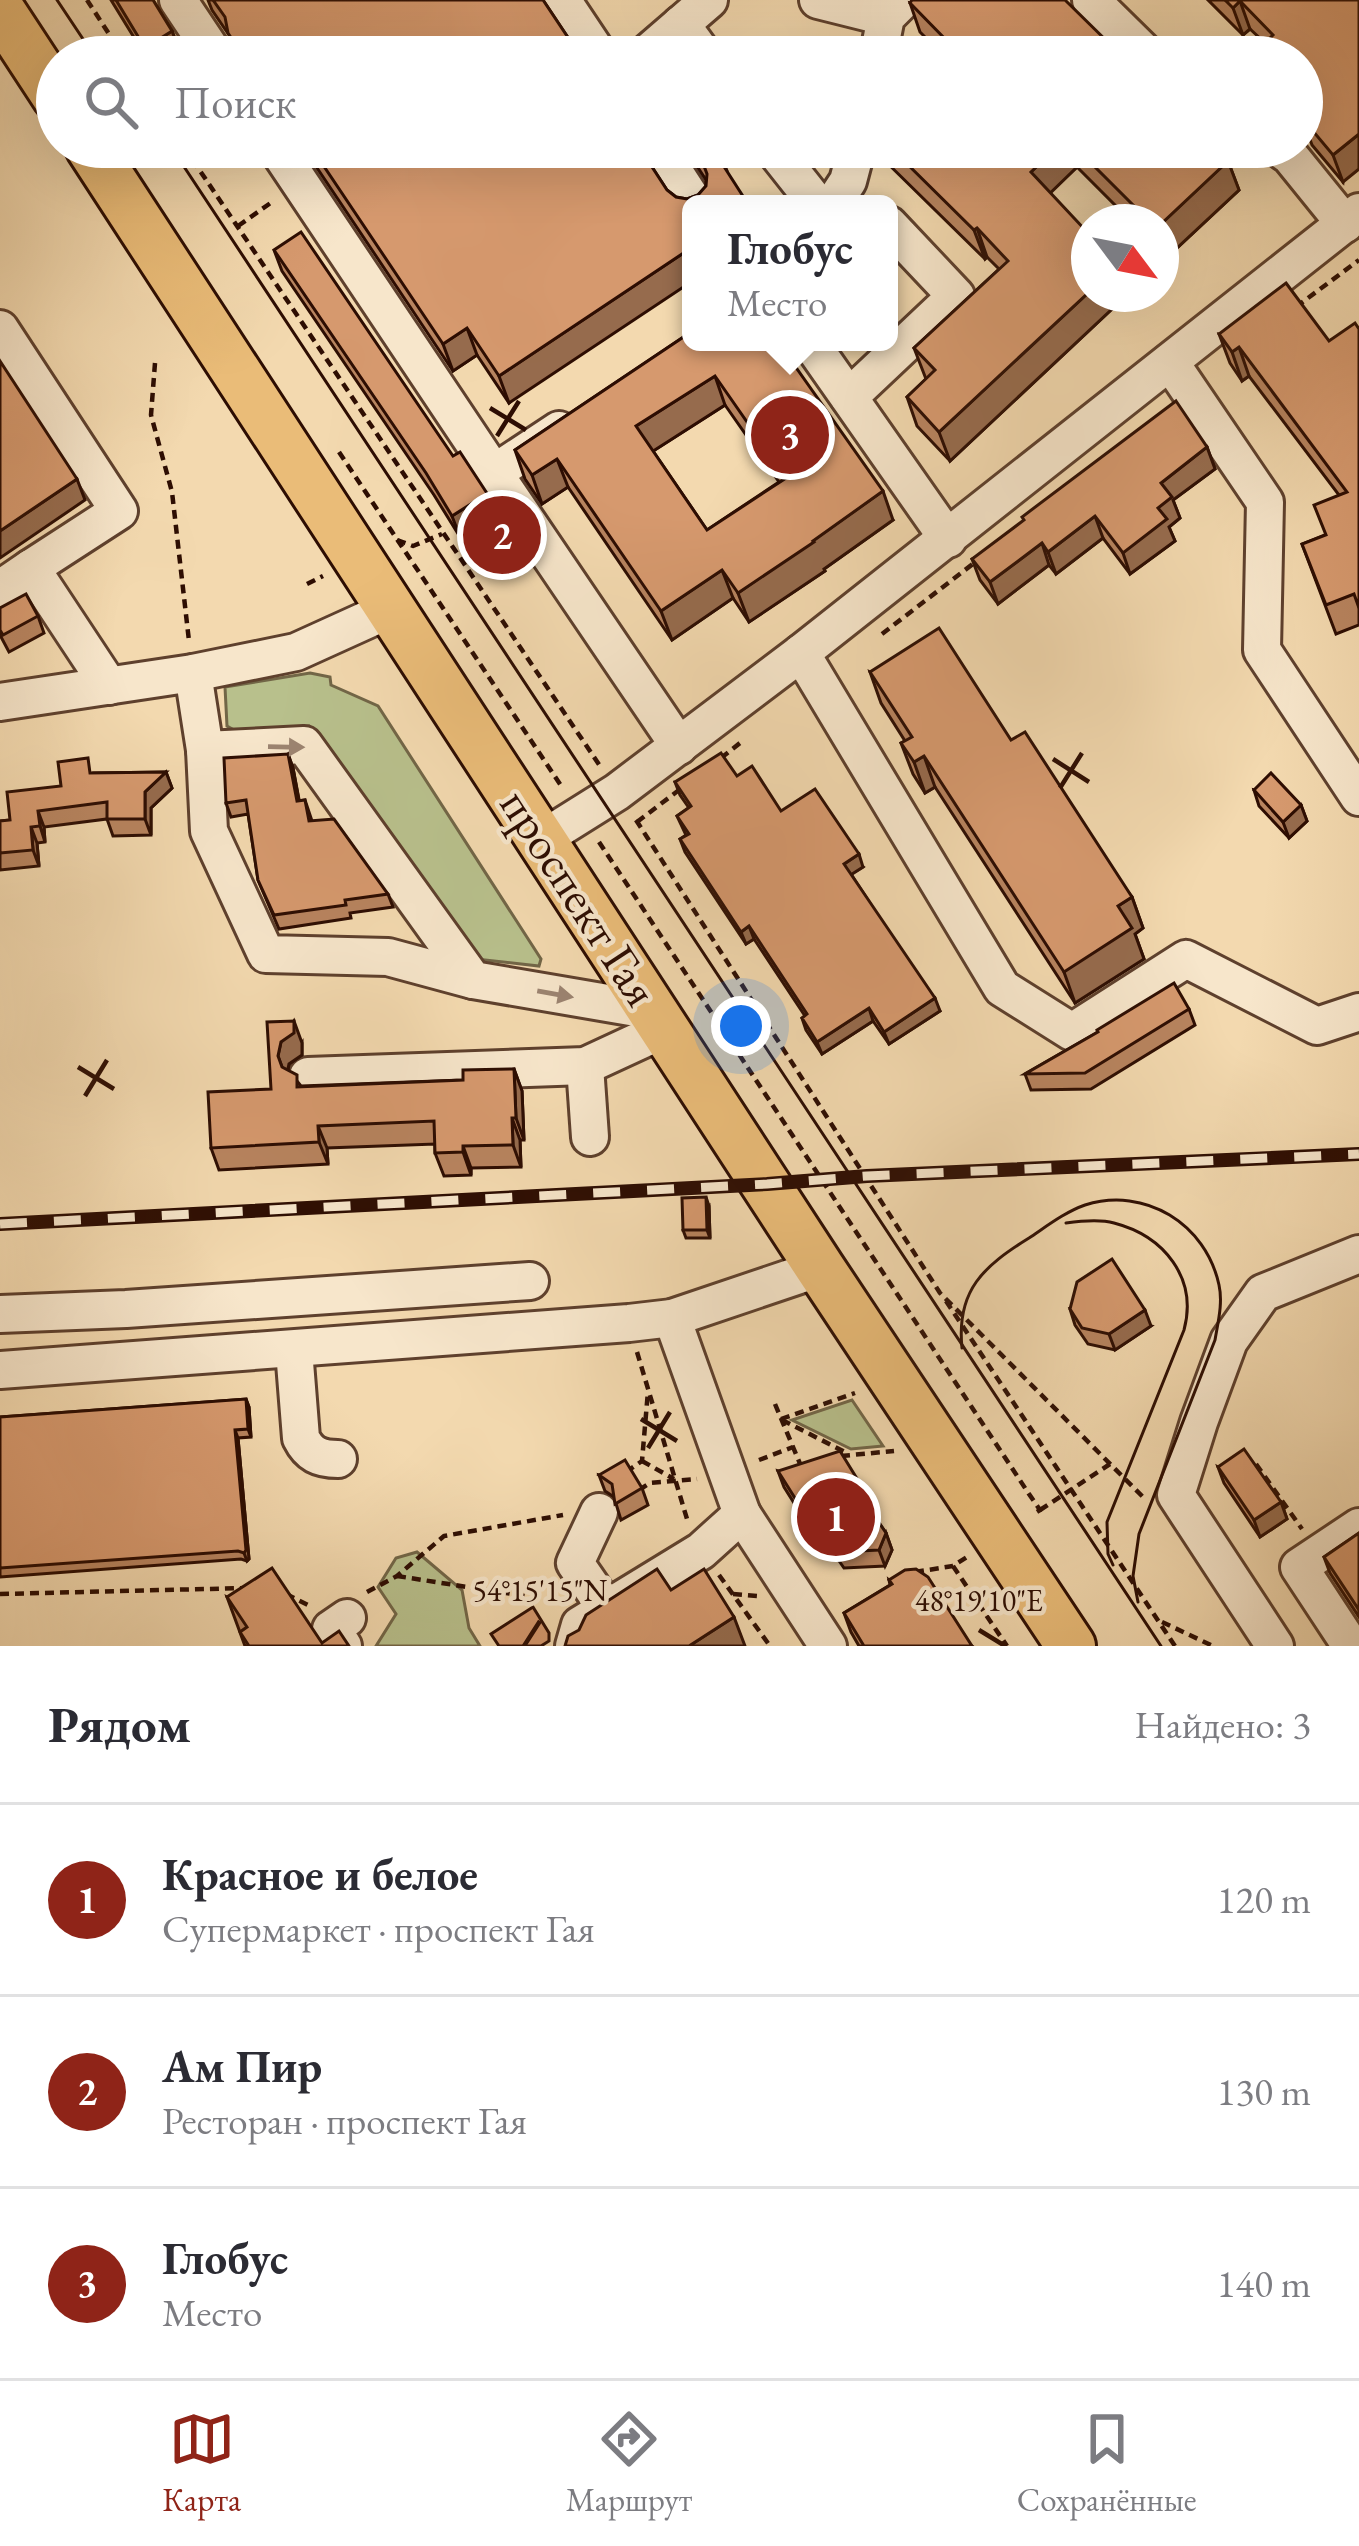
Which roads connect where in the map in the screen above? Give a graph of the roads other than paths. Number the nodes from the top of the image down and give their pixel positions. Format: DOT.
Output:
graph roads {
  1 [pos="178,0"];
  2 [pos="562,0"];
  3 [pos="709,0"];
  4 [pos="818,0"];
  5 [pos="1090,0"];
  6 [pos="895,9"];
  7 [pos="0,10"];
  8 [pos="681,24"];
  9 [pos="202,36"];
  10 [pos="586,36"];
  11 [pos="668,36"];
  12 [pos="690,36"];
  13 [pos="1127,36"];
  14 [pos="36,65"];
  15 [pos="104,168"];
  16 [pos="290,168"];
  17 [pos="672,168"];
  18 [pos="789,168"];
  19 [pos="1302,168"];
  20 [pos="689,195"];
  21 [pos="810,195"];
  22 [pos="1352,218"];
  23 [pos="898,235"];
  24 [pos="0,329"];
  25 [pos="816,351"];
  26 [pos="1170,362"];
  27 [pos="849,398"];
  28 [pos="592,407"];
  29 [pos="494,473"];
  30 [pos="948,539"];
  31 [pos="31,568"];
  32 [pos="0,589"];
  33 [pos="393,608"];
  34 [pos="801,653"];
  35 [pos="193,674"];
  36 [pos="109,686"];
  37 [pos="0,702"];
  38 [pos="205,750"];
  39 [pos="693,764"];
  40 [pos="1359,797"];
  41 [pos="561,827"];
  42 [pos="473,980"];
  43 [pos="1359,1012"];
  44 [pos="660,1020"];
  45 [pos="585,1066"];
  46 [pos="308,1076"];
  47 [pos="590,1137"];
  48 [pos="1359,1254"];
  49 [pos="820,1268"];
  50 [pos="530,1281"];
  51 [pos="125,1309"];
  52 [pos="0,1313"];
  53 [pos="671,1318"];
  54 [pos="294,1350"];
  55 [pos="129,1360"];
  56 [pos="0,1370"];
  57 [pos="338,1460"];
  58 [pos="599,1512"];
  59 [pos="742,1514"];
  60 [pos="1359,1527"];
  61 [pos="606,1608"];
  62 [pos="574,1646"];
  63 [pos="828,1646"];
  64 [pos="1071,1646"];
  65 [pos="1275,1646"];
  66 [pos="1351,1646"];
  1 -- 9 [label="street"];
  2 -- 10 [label="street"];
  3 -- 8 [label="street"];
  4 -- 6 [label="street"];
  5 -- 13 [label="street"];
  7 -- 14 [label="main road"];
  8 -- 11 [label="street"];
  8 -- 12 [label="street"];
  15 -- 33 [label="main road, проспект Гая"];
  16 -- 29 [label="street"];
  17 -- 20 [label="street"];
  18 -- 21 [label="street"];
  19 -- 22 [label="street"];
  22 -- 26 [label="street"];
  23 -- 27 [label="street"];
  24 -- 31 [label="street"];
  25 -- 27 [label="street"];
  26 -- 30 [label="street"];
  26 -- 40 [label="street"];
  27 -- 30 [label="street"];
  28 -- 29 [label="street"];
  29 -- 39 [label="street"];
  30 -- 34 [label="street"];
  31 -- 32 [label="street"];
  31 -- 36 [label="street"];
  33 -- 35 [label="street"];
  33 -- 41 [label="main road, проспект Гая"];
  34 -- 39 [label="street"];
  34 -- 43 [label="street"];
  35 -- 36 [label="street"];
  35 -- 38 [label="street"];
  36 -- 37 [label="street"];
  38 -- 42 [label="street, one-way"];
  38 -- 42 [label="street"];
  39 -- 41 [label="street"];
  41 -- 44 [label="main road, проспект Гая"];
  42 -- 44 [label="street, one-way"];
  44 -- 45 [label="street"];
  44 -- 49 [label="main road, проспект Гая"];
  45 -- 46 [label="street"];
  45 -- 47 [label="street"];
  48 -- 65 [label="street"];
  49 -- 53 [label="street"];
  49 -- 64 [label="main road, проспект Гая"];
  50 -- 51 [label="street"];
  51 -- 52 [label="street"];
  51 -- 55 [label="street"];
  53 -- 54 [label="street"];
  53 -- 59 [label="street"];
  54 -- 55 [label="street"];
  54 -- 57 [label="street"];
  55 -- 56 [label="street"];
  58 -- 61 [label="street"];
  59 -- 61 [label="street"];
  59 -- 63 [label="street"];
  60 -- 66 [label="street"];
  61 -- 62 [label="street"];
}
